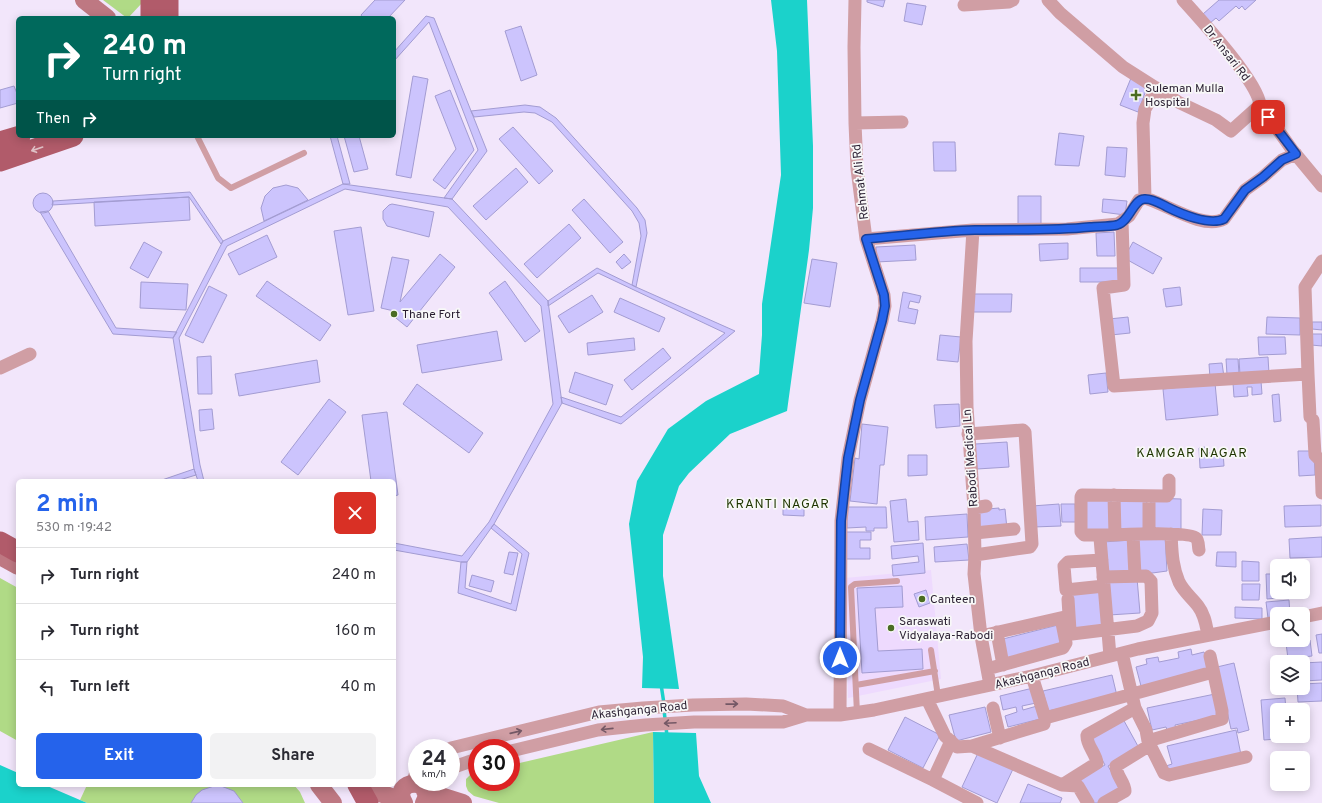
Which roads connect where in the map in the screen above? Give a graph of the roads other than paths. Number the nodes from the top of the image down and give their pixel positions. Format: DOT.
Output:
graph roads {
  1 [pos="84,0"];
  2 [pos="151,0"];
  3 [pos="168,0"];
  4 [pos="855,0"];
  5 [pos="1013,0"];
  6 [pos="1048,0"];
  7 [pos="1184,0"];
  8 [pos="964,4"];
  9 [pos="104,16"];
  10 [pos="151,16"];
  11 [pos="168,16"];
  12 [pos="1157,88"];
  13 [pos="1260,105"];
  14 [pos="902,122"];
  15 [pos="855,123"];
  16 [pos="16,137"];
  17 [pos="67,138"];
  18 [pos="198,138"];
  19 [pos="0,142"];
  20 [pos="304,153"];
  21 [pos="1296,154"];
  22 [pos="0,161"];
  23 [pos="1322,186"];
  24 [pos="1145,198"];
  25 [pos="1122,221"];
  26 [pos="973,230"];
  27 [pos="866,239"];
  28 [pos="1322,261"];
  29 [pos="30,354"];
  30 [pos="0,368"];
  31 [pos="1308,374"];
  32 [pos="968,434"];
  33 [pos="1169,480"];
  34 [pos="1322,493"];
  35 [pos="1114,495"];
  36 [pos="1149,496"];
  37 [pos="1014,529"];
  38 [pos="975,533"];
  39 [pos="1149,534"];
  40 [pos="1172,534"];
  41 [pos="1109,535"];
  42 [pos="1133,535"];
  43 [pos="0,542"];
  44 [pos="1199,550"];
  45 [pos="16,551"];
  46 [pos="975,555"];
  47 [pos="0,556"];
  48 [pos="1102,560"];
  49 [pos="16,565"];
  50 [pos="0,566"];
  51 [pos="16,574"];
  52 [pos="1135,576"];
  53 [pos="897,581"];
  54 [pos="1103,582"];
  55 [pos="1068,599"];
  56 [pos="1322,613"];
  57 [pos="1310,616"];
  58 [pos="1065,617"];
  59 [pos="1270,623"];
  60 [pos="1107,629"];
  61 [pos="997,632"];
  62 [pos="1208,635"];
  63 [pos="981,636"];
  64 [pos="931,650"];
  65 [pos="1116,654"];
  66 [pos="1210,656"];
  67 [pos="1003,665"];
  68 [pos="987,669"];
  69 [pos="935,671"];
  70 [pos="1213,672"];
  71 [pos="1032,676"];
  72 [pos="856,685"];
  73 [pos="990,685"];
  74 [pos="1131,694"];
  75 [pos="932,698"];
  76 [pos="993,708"];
  77 [pos="1135,708"];
  78 [pos="857,713"];
  79 [pos="806,715"];
  80 [pos="840,716"];
  81 [pos="1045,718"];
  82 [pos="1000,738"];
  83 [pos="951,741"];
  84 [pos="1149,743"];
  85 [pos="460,746"];
  86 [pos="972,746"];
  87 [pos="520,749"];
  88 [pos="869,749"];
  89 [pos="1246,757"];
  90 [pos="933,780"];
  91 [pos="1062,785"];
  92 [pos="321,787"];
  93 [pos="359,787"];
  94 [pos="386,787"];
  95 [pos="408,789"];
  96 [pos="421,791"];
  97 [pos="333,803"];
  98 [pos="368,803"];
  99 [pos="463,803"];
  100 [pos="977,803"];
  101 [pos="1088,803"];
  102 [pos="1104,803"];
  1 -- 9 [label="main road"];
  2 -- 10 [label="main road"];
  3 -- 11 [label="main road"];
  4 -- 15 [label="street, Rehmat Ali Rd"];
  5 -- 8 [label="street"];
  6 -- 12 [label="street"];
  7 -- 13 [label="street, Dr Ansari Rd"];
  12 -- 13 [label="street"];
  12 -- 24 [label="street"];
  13 -- 21 [label="street, Dr Ansari Rd"];
  14 -- 15 [label="street"];
  15 -- 27 [label="street, Rehmat Ali Rd"];
  16 -- 19 [label="main road"];
  17 -- 22 [label="main road, one-way"];
  18 -- 20 [label="lane"];
  21 -- 23 [label="street, Dr Ansari Rd"];
  21 -- 24 [label="street"];
  24 -- 25 [label="street"];
  25 -- 26 [label="street"];
  25 -- 31 [label="street"];
  26 -- 27 [label="street"];
  26 -- 32 [label="street, Rabodi Medical Ln"];
  27 -- 80 [label="street, Rehmat Ali Rd"];
  28 -- 31 [label="street"];
  29 -- 30 [label="street"];
  31 -- 34 [label="street"];
  32 -- 38 [label="street, Rabodi Medical Ln"];
  32 -- 46 [label="street"];
  33 -- 36 [label="street"];
  35 -- 36 [label="street"];
  35 -- 41 [label="street"];
  35 -- 41 [label="street"];
  36 -- 39 [label="street"];
  37 -- 38 [label="street"];
  38 -- 46 [label="street, Rabodi Medical Ln"];
  39 -- 40 [label="street"];
  39 -- 42 [label="street"];
  40 -- 44 [label="street"];
  40 -- 62 [label="street"];
  41 -- 42 [label="street"];
  41 -- 48 [label="street"];
  42 -- 52 [label="street"];
  43 -- 45 [label="main road"];
  46 -- 63 [label="street, Rabodi Medical Ln"];
  47 -- 49 [label="main road"];
  48 -- 54 [label="street"];
  48 -- 54 [label="street"];
  50 -- 51 [label="main road"];
  52 -- 54 [label="street"];
  52 -- 60 [label="street"];
  53 -- 72 [label="lane"];
  54 -- 60 [label="street"];
  55 -- 58 [label="street"];
  56 -- 57 [label="street"];
  58 -- 60 [label="street"];
  58 -- 61 [label="street"];
  58 -- 67 [label="street"];
  59 -- 62 [label="street, Akashganga Road"];
  60 -- 65 [label="street"];
  61 -- 63 [label="street"];
  61 -- 67 [label="street"];
  62 -- 65 [label="street, Akashganga Road"];
  63 -- 68 [label="street, Rabodi Medical Ln"];
  64 -- 69 [label="lane"];
  65 -- 71 [label="street, Akashganga Road"];
  65 -- 74 [label="street"];
  66 -- 70 [label="street"];
  67 -- 68 [label="street"];
  68 -- 73 [label="street, Rabodi Medical Ln"];
  69 -- 72 [label="lane"];
  69 -- 75 [label="lane"];
  70 -- 74 [label="street"];
  70 -- 84 [label="street"];
  71 -- 73 [label="street, Akashganga Road"];
  71 -- 81 [label="street"];
  72 -- 78 [label="lane"];
  73 -- 75 [label="street, Akashganga Road"];
  74 -- 77 [label="street"];
  74 -- 81 [label="street"];
  75 -- 78 [label="street, Akashganga Road"];
  75 -- 83 [label="street"];
  76 -- 82 [label="street"];
  77 -- 84 [label="street"];
  77 -- 91 [label="street"];
  78 -- 80 [label="street, Akashganga Road"];
  79 -- 80 [label="street, Akashganga Road"];
  85 -- 79 [label="street, Akashganga Road, one-way"];
  79 -- 87 [label="street, Akashganga Road, one-way"];
  81 -- 82 [label="street"];
  82 -- 86 [label="street"];
  83 -- 86 [label="street"];
  83 -- 90 [label="street"];
  84 -- 89 [label="street"];
  84 -- 102 [label="street"];
  86 -- 91 [label="street"];
  88 -- 90 [label="street"];
  90 -- 100 [label="street"];
  91 -- 101 [label="street"];
  92 -- 97 [label="main road"];
  93 -- 98 [label="main road, bridge"];
  94 -- 95 [label="main road"];
  96 -- 99 [label="main road"];
}
